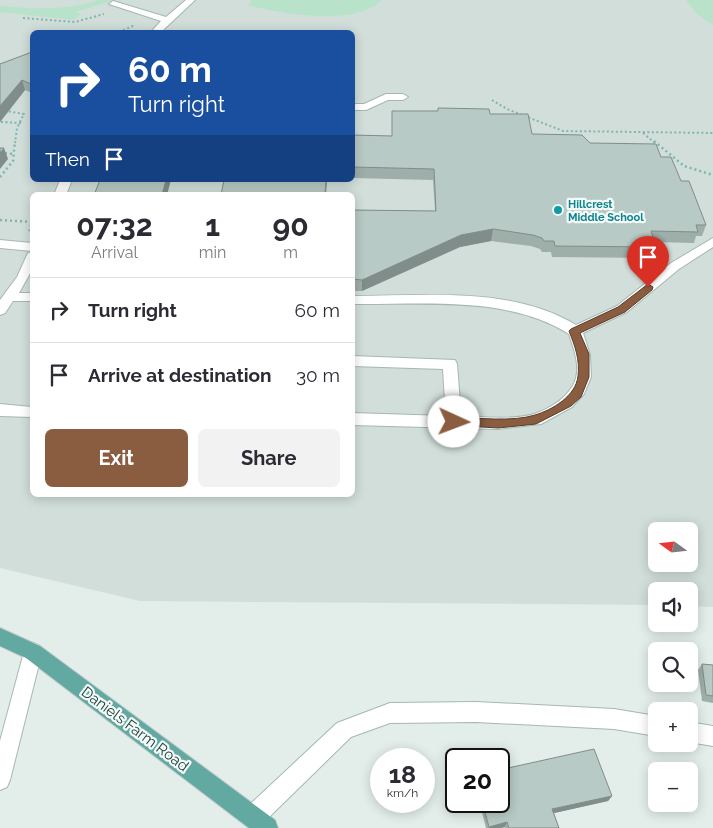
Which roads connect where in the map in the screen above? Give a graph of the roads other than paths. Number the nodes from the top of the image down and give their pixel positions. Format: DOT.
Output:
graph roads {
  1 [pos="191,0"];
  2 [pos="117,6"];
  3 [pos="166,20"];
  4 [pos="158,30"];
  5 [pos="403,97"];
  6 [pos="355,107"];
  7 [pos="713,242"];
  8 [pos="0,244"];
  9 [pos="30,247"];
  10 [pos="30,261"];
  11 [pos="9,297"];
  12 [pos="30,297"];
  13 [pos="355,300"];
  14 [pos="0,310"];
  15 [pos="574,331"];
  16 [pos="355,361"];
  17 [pos="0,410"];
  18 [pos="30,412"];
  19 [pos="355,419"];
  20 [pos="454,422"];
  21 [pos="0,637"];
  22 [pos="33,652"];
  23 [pos="648,725"];
  24 [pos="698,734"];
  25 [pos="713,736"];
  26 [pos="0,780"];
  27 [pos="260,823"];
  1 -- 3 [label="street"];
  2 -- 3 [label="street"];
  3 -- 4 [label="street"];
  5 -- 6 [label="street"];
  7 -- 15 [label="street"];
  8 -- 9 [label="street"];
  10 -- 11 [label="street"];
  11 -- 12 [label="street"];
  11 -- 14 [label="street"];
  13 -- 15 [label="street"];
  15 -- 20 [label="street"];
  16 -- 20 [label="street"];
  17 -- 18 [label="street"];
  19 -- 20 [label="street"];
  21 -- 22 [label="main road, Daniels Farm Road"];
  22 -- 26 [label="street"];
  22 -- 27 [label="main road, Daniels Farm Road"];
  23 -- 27 [label="street"];
  24 -- 25 [label="street"];
}
